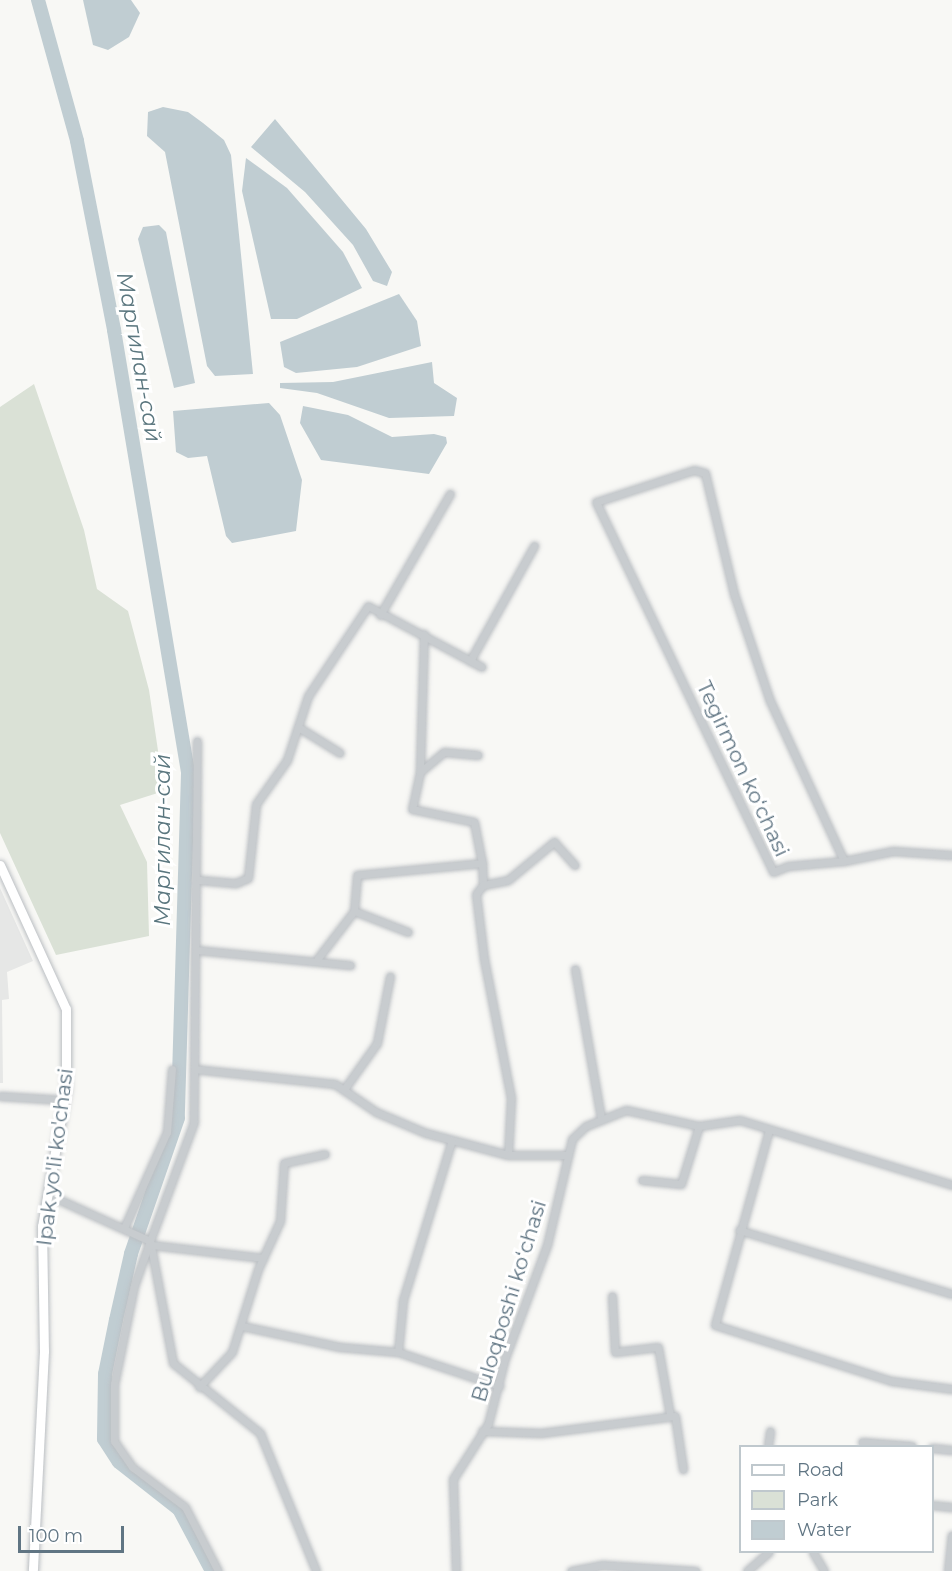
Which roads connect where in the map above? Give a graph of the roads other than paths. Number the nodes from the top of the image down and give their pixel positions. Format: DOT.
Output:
graph roads {
  1 [pos="450,494"];
  2 [pos="534,546"];
  3 [pos="380,615"];
  4 [pos="424,634"];
  5 [pos="470,661"];
  6 [pos="482,667"];
  7 [pos="298,727"];
  8 [pos="197,741"];
  9 [pos="340,753"];
  10 [pos="478,755"];
  11 [pos="420,772"];
  12 [pos="952,855"];
  13 [pos="844,861"];
  14 [pos="482,862"];
  15 [pos="0,865"];
  16 [pos="575,865"];
  17 [pos="199,880"];
  18 [pos="483,885"];
  19 [pos="354,911"];
  20 [pos="408,933"];
  21 [pos="196,950"];
  22 [pos="318,958"];
  23 [pos="350,965"];
  24 [pos="575,969"];
  25 [pos="390,976"];
  26 [pos="172,1069"];
  27 [pos="194,1069"];
  28 [pos="345,1088"];
  29 [pos="0,1096"];
  30 [pos="64,1100"];
  31 [pos="601,1118"];
  32 [pos="699,1126"];
  33 [pos="769,1130"];
  34 [pos="452,1140"];
  35 [pos="326,1154"];
  36 [pos="508,1155"];
  37 [pos="567,1155"];
  38 [pos="642,1180"];
  39 [pos="952,1185"];
  40 [pos="49,1195"];
  41 [pos="124,1228"];
  42 [pos="739,1230"];
  43 [pos="150,1242"];
  44 [pos="263,1258"];
  45 [pos="952,1294"];
  46 [pos="612,1296"];
  47 [pos="242,1326"];
  48 [pos="398,1352"];
  49 [pos="499,1386"];
  50 [pos="199,1387"];
  51 [pos="952,1389"];
  52 [pos="670,1416"];
  53 [pos="482,1431"];
  54 [pos="770,1431"];
  55 [pos="862,1442"];
  56 [pos="768,1445"];
  57 [pos="900,1445"];
  58 [pos="934,1449"];
  59 [pos="952,1450"];
  60 [pos="683,1469"];
  61 [pos="934,1504"];
  62 [pos="952,1507"];
  63 [pos="952,1535"];
  64 [pos="767,1553"];
  65 [pos="814,1553"];
  66 [pos="640,1569"];
  67 [pos="33,1571"];
  68 [pos="218,1571"];
  69 [pos="316,1571"];
  70 [pos="456,1571"];
  71 [pos="571,1571"];
  72 [pos="696,1571"];
  73 [pos="747,1571"];
  74 [pos="824,1571"];
  75 [pos="948,1571"];
  1 -- 3 [label="street"];
  2 -- 5 [label="street"];
  3 -- 4 [label="street"];
  3 -- 7 [label="street"];
  4 -- 5 [label="street"];
  4 -- 11 [label="street"];
  5 -- 6 [label="street"];
  7 -- 9 [label="street"];
  7 -- 17 [label="street"];
  8 -- 17 [label="street"];
  10 -- 11 [label="street"];
  11 -- 14 [label="street"];
  12 -- 13 [label="street"];
  13 -- 13 [label="street, Tegirmon koʻchasi"];
  14 -- 18 [label="street"];
  14 -- 19 [label="street"];
  15 -- 30 [label="main road, Ipak yo'li ko'chasi"];
  16 -- 18 [label="street"];
  17 -- 21 [label="street"];
  18 -- 36 [label="street"];
  19 -- 20 [label="street"];
  19 -- 22 [label="street"];
  21 -- 22 [label="street"];
  21 -- 27 [label="street"];
  22 -- 23 [label="street"];
  24 -- 31 [label="street"];
  25 -- 28 [label="street"];
  26 -- 41 [label="street"];
  27 -- 28 [label="street"];
  27 -- 43 [label="street"];
  28 -- 34 [label="street"];
  29 -- 30 [label="street"];
  30 -- 40 [label="main road, Ipak yo'li ko'chasi"];
  31 -- 32 [label="street, Buloqboshi koʻchasi"];
  31 -- 37 [label="street, Buloqboshi koʻchasi"];
  32 -- 33 [label="street, Buloqboshi koʻchasi"];
  32 -- 38 [label="street"];
  33 -- 39 [label="street"];
  33 -- 42 [label="street"];
  34 -- 36 [label="street"];
  34 -- 48 [label="street"];
  35 -- 44 [label="street"];
  36 -- 37 [label="street"];
  37 -- 49 [label="street, Buloqboshi koʻchasi"];
  40 -- 41 [label="street"];
  40 -- 67 [label="main road, Ipak yo'li ko'chasi"];
  41 -- 43 [label="street"];
  42 -- 45 [label="street"];
  42 -- 51 [label="street"];
  43 -- 44 [label="street"];
  43 -- 50 [label="street"];
  43 -- 68 [label="street"];
  44 -- 47 [label="street"];
  46 -- 52 [label="street"];
  47 -- 48 [label="street"];
  47 -- 50 [label="street"];
  48 -- 49 [label="street"];
  49 -- 53 [label="street, Buloqboshi koʻchasi"];
  50 -- 69 [label="street"];
  52 -- 53 [label="street"];
  52 -- 60 [label="street"];
  53 -- 70 [label="street, Buloqboshi koʻchasi"];
  54 -- 56 [label="street"];
  55 -- 57 [label="street"];
  58 -- 59 [label="street"];
  61 -- 62 [label="street"];
  63 -- 75 [label="street"];
  64 -- 73 [label="street"];
  65 -- 74 [label="street"];
  66 -- 71 [label="street"];
  66 -- 72 [label="street"];
}
